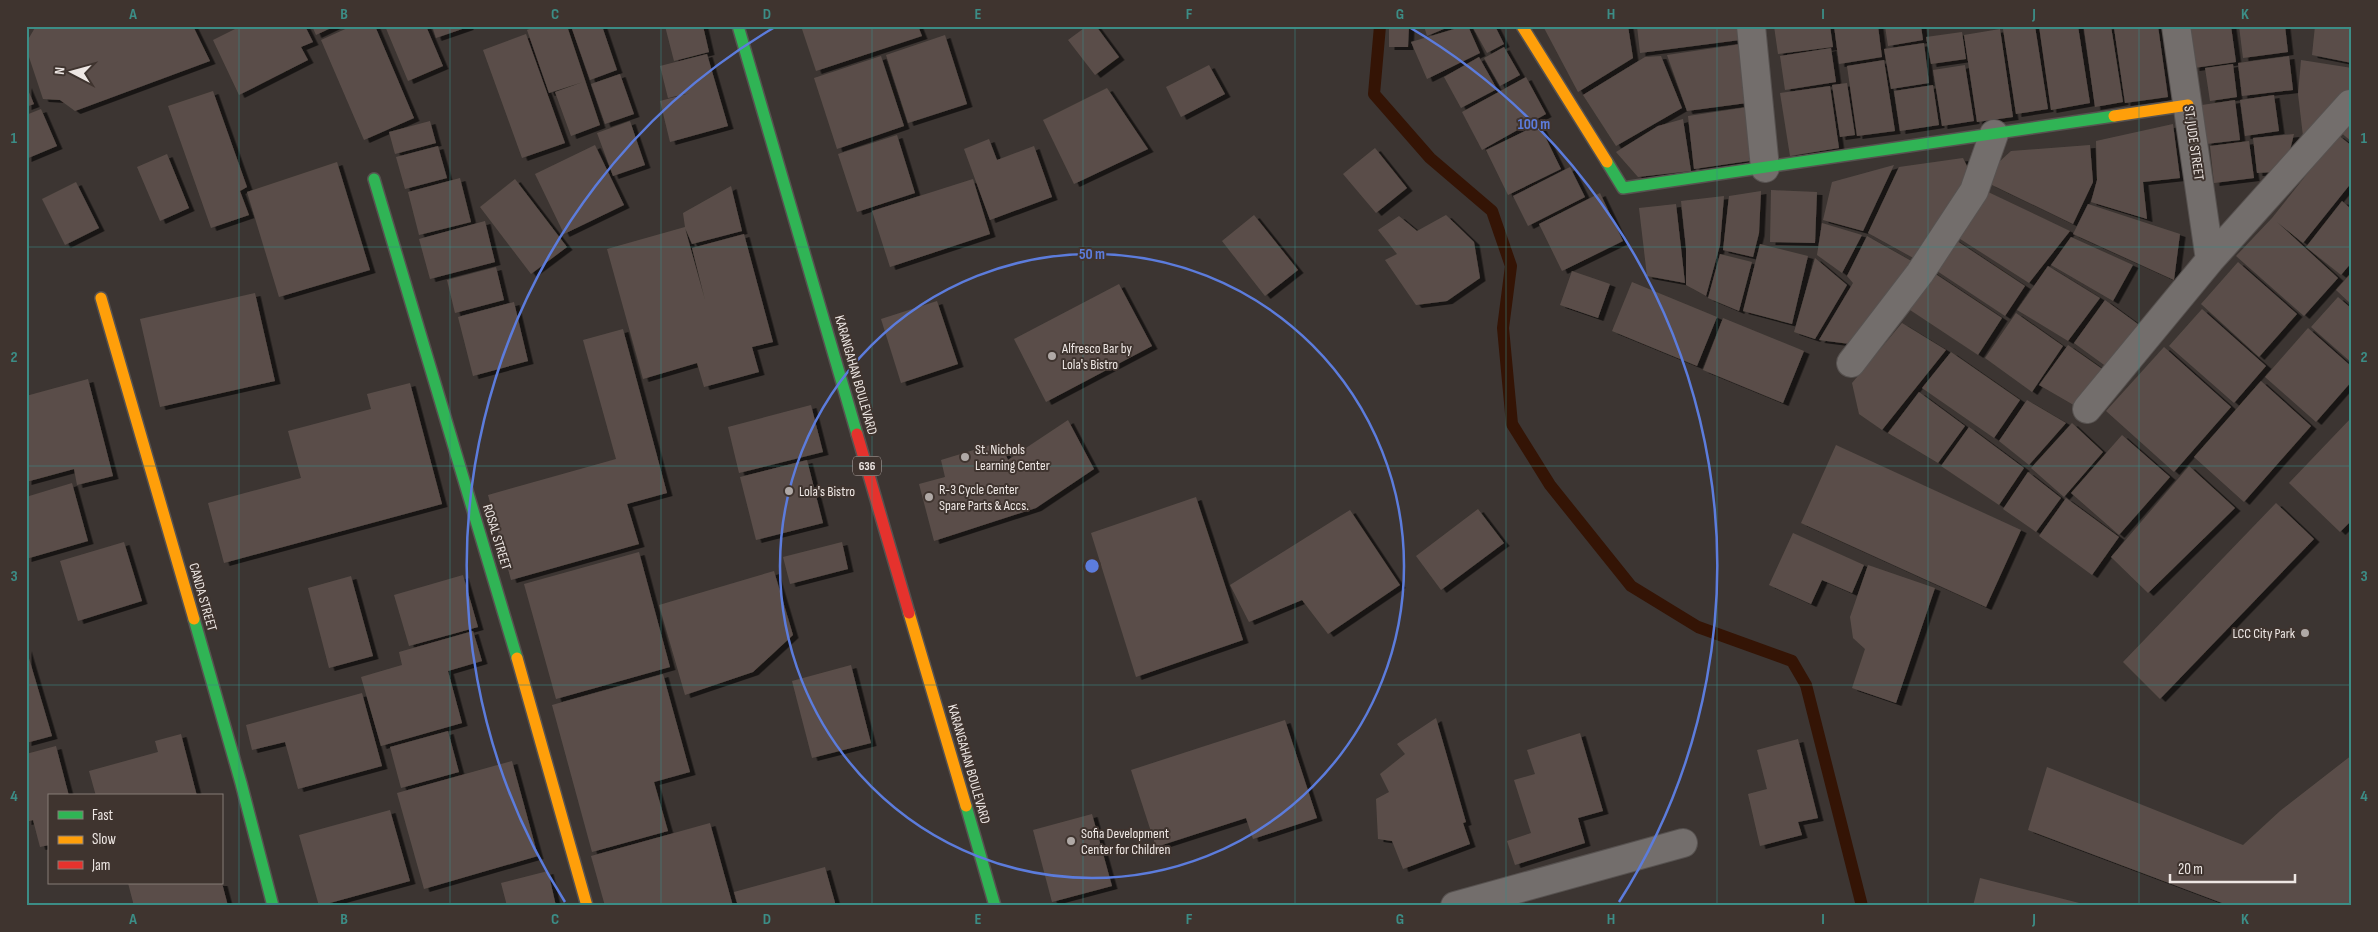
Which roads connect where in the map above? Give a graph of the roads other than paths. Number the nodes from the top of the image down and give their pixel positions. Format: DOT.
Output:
graph roads {
  1 [pos="738,26"];
  2 [pos="1522,26"];
  3 [pos="1751,26"];
  4 [pos="2176,26"];
  5 [pos="2350,104"];
  6 [pos="2188,105"];
  7 [pos="1994,134"];
  8 [pos="1765,168"];
  9 [pos="374,179"];
  10 [pos="2210,260"];
  11 [pos="101,298"];
  12 [pos="1851,363"];
  13 [pos="2087,409"];
  14 [pos="1683,843"];
  15 [pos="273,906"];
  16 [pos="586,906"];
  17 [pos="995,906"];
  18 [pos="1455,906"];
  1 -- 17 [label="street, KARANGAHAN BOULEVARD / 636"];
  2 -- 8 [label="street"];
  3 -- 8 [label="street"];
  4 -- 6 [label="street, ST. JUDE STREET"];
  5 -- 10 [label="street"];
  6 -- 7 [label="street"];
  6 -- 10 [label="street, ST. JUDE STREET"];
  7 -- 8 [label="street"];
  7 -- 12 [label="street"];
  9 -- 16 [label="street, ROSAL STREET"];
  10 -- 13 [label="street"];
  11 -- 15 [label="street, CANDA STREET"];
  14 -- 18 [label="street"];
}
